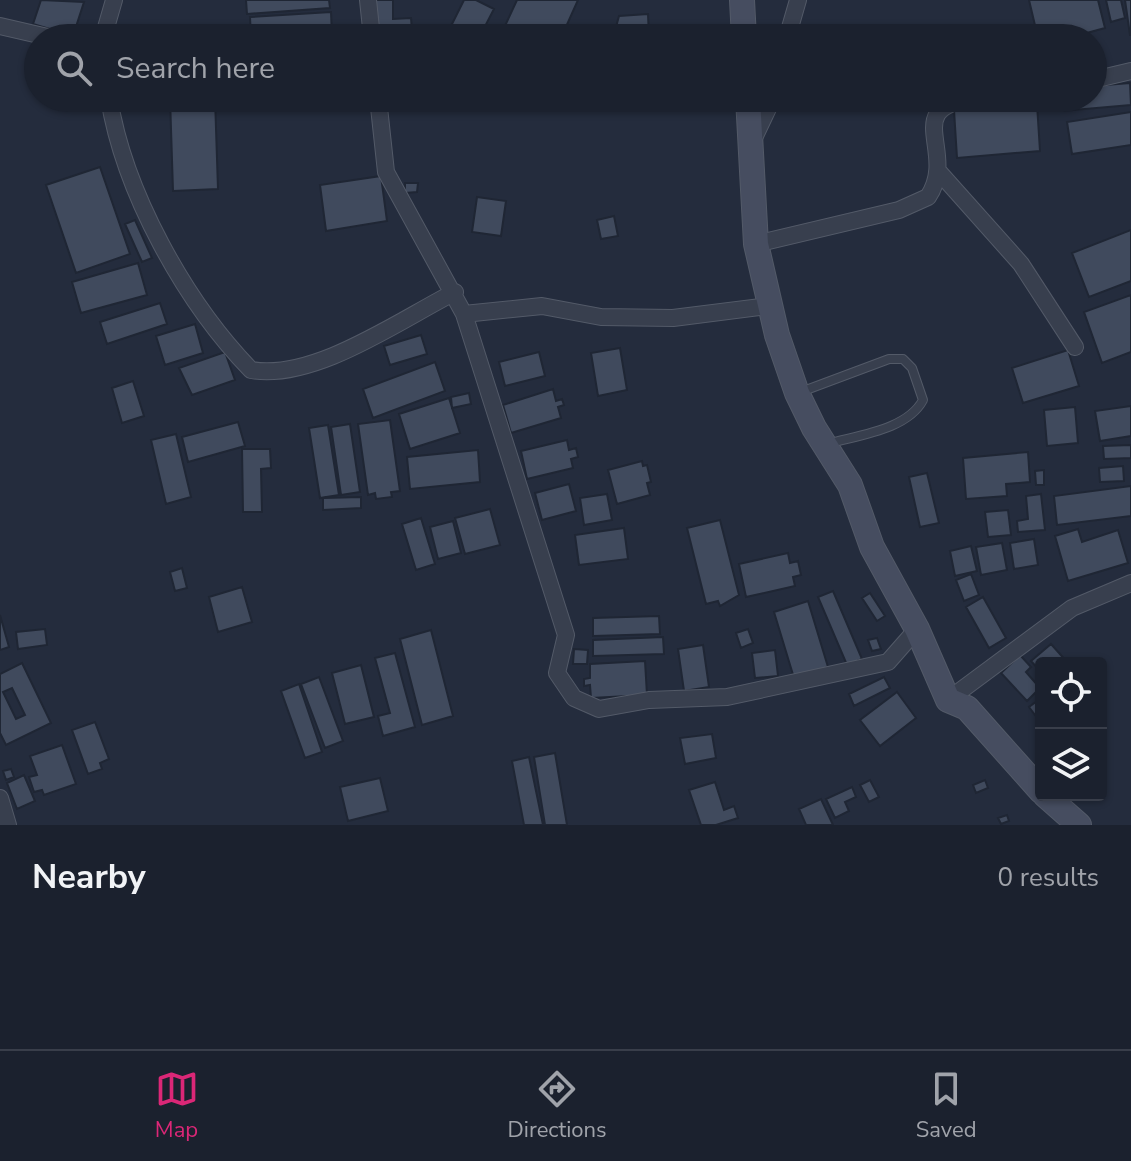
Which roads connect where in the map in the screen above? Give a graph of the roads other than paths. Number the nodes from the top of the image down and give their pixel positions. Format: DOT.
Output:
graph roads {
  1 [pos="114,0"];
  2 [pos="368,0"];
  3 [pos="742,0"];
  4 [pos="798,0"];
  5 [pos="107,24"];
  6 [pos="371,24"];
  7 [pos="743,24"];
  8 [pos="791,24"];
  9 [pos="0,26"];
  10 [pos="24,32"];
  11 [pos="1131,71"];
  12 [pos="1107,77"];
  13 [pos="112,112"];
  14 [pos="380,112"];
  15 [pos="749,112"];
  16 [pos="766,112"];
  17 [pos="937,112"];
  18 [pos="751,145"];
  19 [pos="939,172"];
  20 [pos="756,244"];
  21 [pos="455,292"];
  22 [pos="768,306"];
  23 [pos="464,314"];
  24 [pos="1075,347"];
  25 [pos="797,393"];
  26 [pos="825,445"];
  27 [pos="1131,583"];
  28 [pos="917,629"];
  29 [pos="948,700"];
  30 [pos="1035,784"];
  31 [pos="0,798"];
  32 [pos="1052,801"];
  33 [pos="8,825"];
  34 [pos="1079,825"];
  1 -- 5 [label="street"];
  2 -- 6 [label="street"];
  3 -- 7 [label="main road"];
  4 -- 8 [label="street"];
  9 -- 10 [label="street"];
  11 -- 12 [label="street"];
  13 -- 21 [label="street"];
  14 -- 21 [label="street"];
  15 -- 18 [label="main road"];
  16 -- 18 [label="street"];
  17 -- 19 [label="street"];
  18 -- 20 [label="main road"];
  19 -- 20 [label="street"];
  19 -- 24 [label="street"];
  20 -- 22 [label="main road"];
  21 -- 23 [label="street"];
  22 -- 23 [label="street"];
  22 -- 25 [label="main road"];
  23 -- 28 [label="street"];
  25 -- 26 [label="main road"];
  25 -- 26 [label="lane"];
  26 -- 28 [label="main road"];
  27 -- 29 [label="street"];
  28 -- 29 [label="main road"];
  29 -- 30 [label="main road"];
  31 -- 33 [label="street"];
  32 -- 34 [label="main road"];
}
